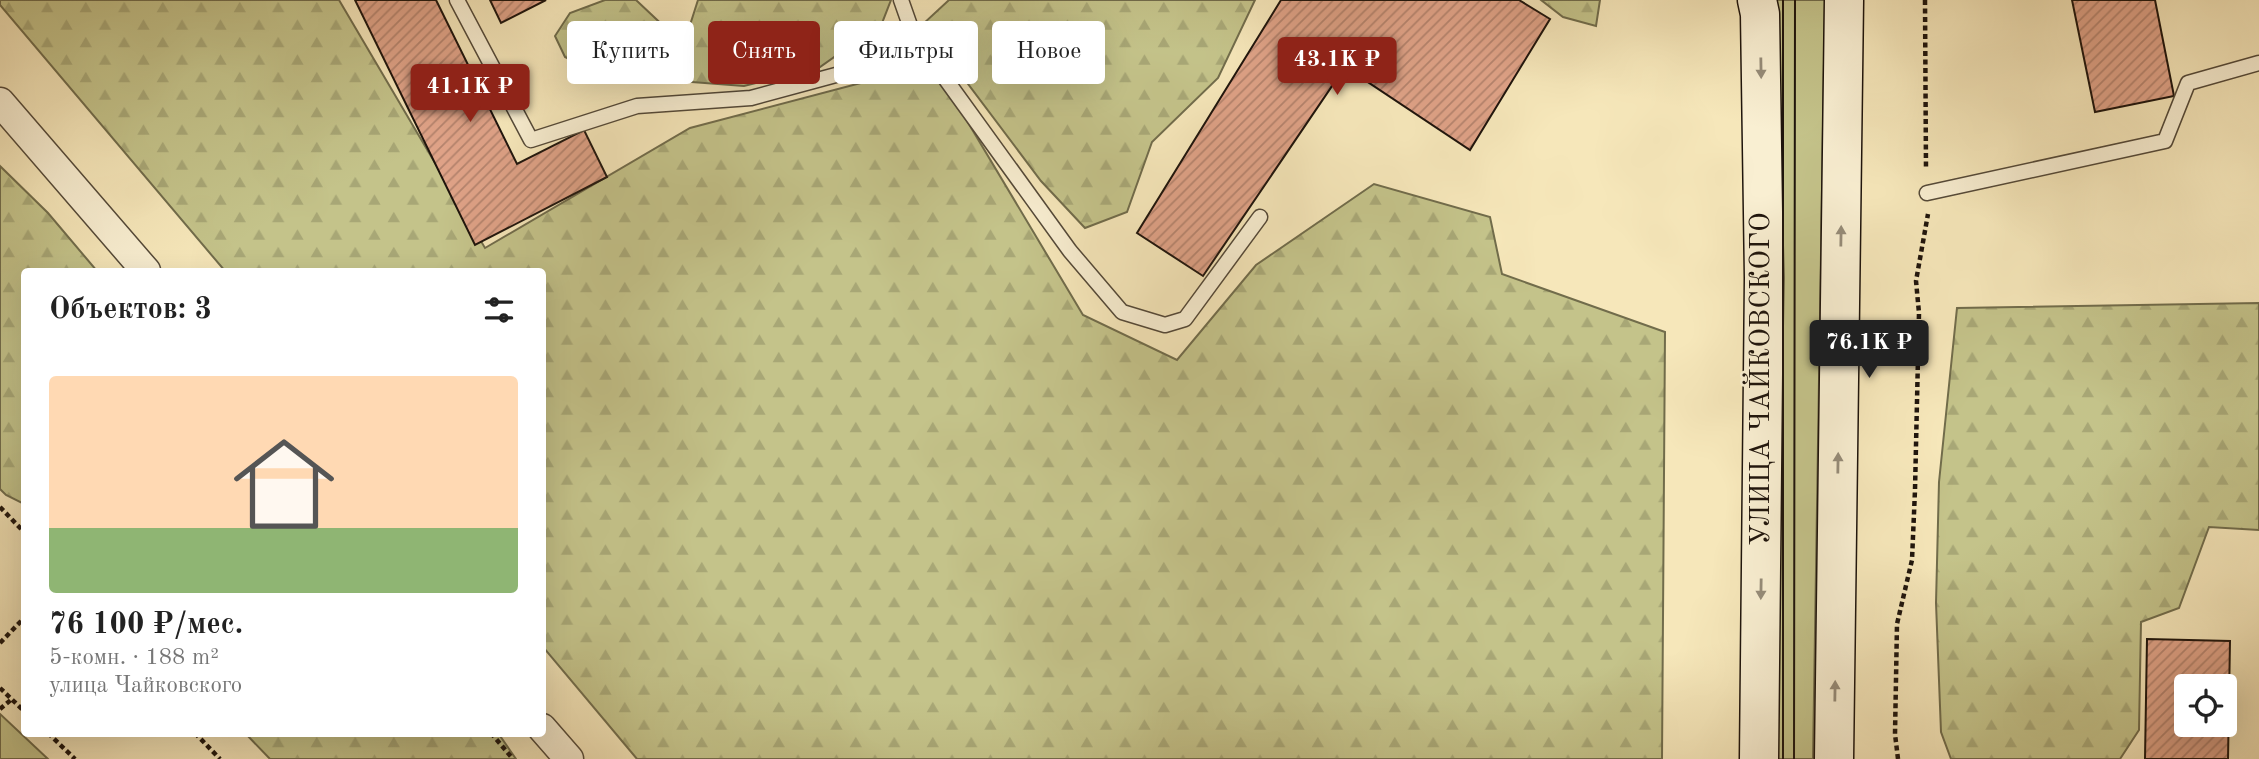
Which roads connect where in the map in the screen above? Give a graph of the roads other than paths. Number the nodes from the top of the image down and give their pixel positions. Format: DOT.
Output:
graph roads {
  1 [pos="457,0"];
  2 [pos="901,0"];
  3 [pos="1757,0"];
  4 [pos="1844,0"];
  5 [pos="908,21"];
  6 [pos="2259,63"];
  7 [pos="834,76"];
  8 [pos="948,84"];
  9 [pos="0,102"];
  10 [pos="1927,193"];
  11 [pos="1260,218"];
  12 [pos="143,268"];
  13 [pos="546,733"];
  14 [pos="569,759"];
  15 [pos="1759,759"];
  16 [pos="1834,759"];
  1 -- 7 [label="lane"];
  2 -- 5 [label="lane"];
  3 -- 15 [label="main road, УЛИЦА ЧАЙКОВСКОГО, one-way"];
  16 -- 4 [label="main road, one-way"];
  6 -- 10 [label="lane"];
  8 -- 11 [label="lane"];
  9 -- 12 [label="street"];
  13 -- 14 [label="street"];
}
